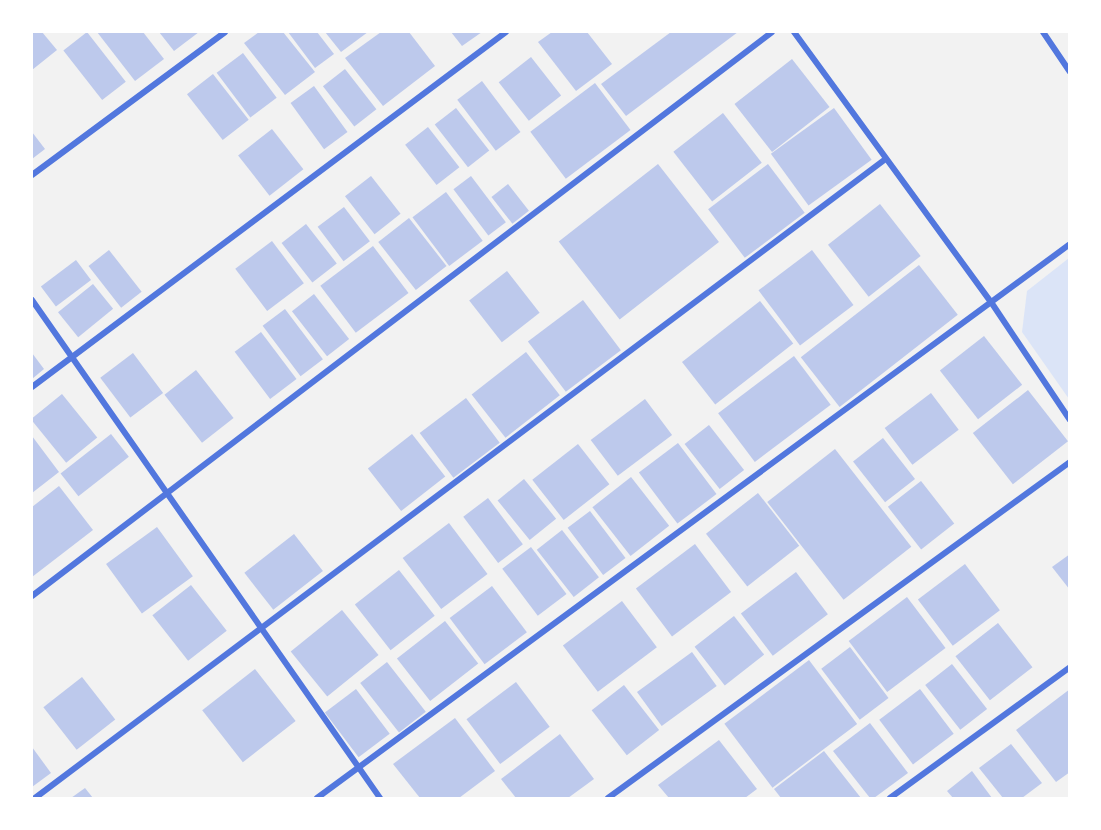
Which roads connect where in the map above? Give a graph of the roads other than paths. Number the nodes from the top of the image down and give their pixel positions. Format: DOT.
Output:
graph roads {
  1 [pos="225,32"];
  2 [pos="506,32"];
  3 [pos="772,32"];
  4 [pos="794,32"];
  5 [pos="1043,32"];
  6 [pos="1070,72"];
  7 [pos="884,160"];
  8 [pos="32,176"];
  9 [pos="1070,244"];
  10 [pos="32,300"];
  11 [pos="991,302"];
  12 [pos="72,357"];
  13 [pos="32,387"];
  14 [pos="1070,420"];
  15 [pos="1070,462"];
  16 [pos="166,493"];
  17 [pos="32,596"];
  18 [pos="261,628"];
  19 [pos="1070,667"];
  20 [pos="359,769"];
  21 [pos="35,798"];
  22 [pos="317,798"];
  23 [pos="380,798"];
  24 [pos="608,798"];
  25 [pos="890,798"];
  1 -- 8 [label="street"];
  2 -- 12 [label="street"];
  3 -- 16 [label="street"];
  4 -- 7 [label="street"];
  5 -- 6 [label="street"];
  7 -- 11 [label="street"];
  7 -- 18 [label="street"];
  9 -- 11 [label="street"];
  10 -- 12 [label="street"];
  11 -- 14 [label="street"];
  11 -- 20 [label="street"];
  12 -- 13 [label="street"];
  12 -- 16 [label="street"];
  15 -- 24 [label="street"];
  16 -- 17 [label="street"];
  16 -- 18 [label="street"];
  18 -- 20 [label="street"];
  18 -- 21 [label="street"];
  19 -- 25 [label="street"];
  20 -- 22 [label="street"];
  20 -- 23 [label="street"];
}
